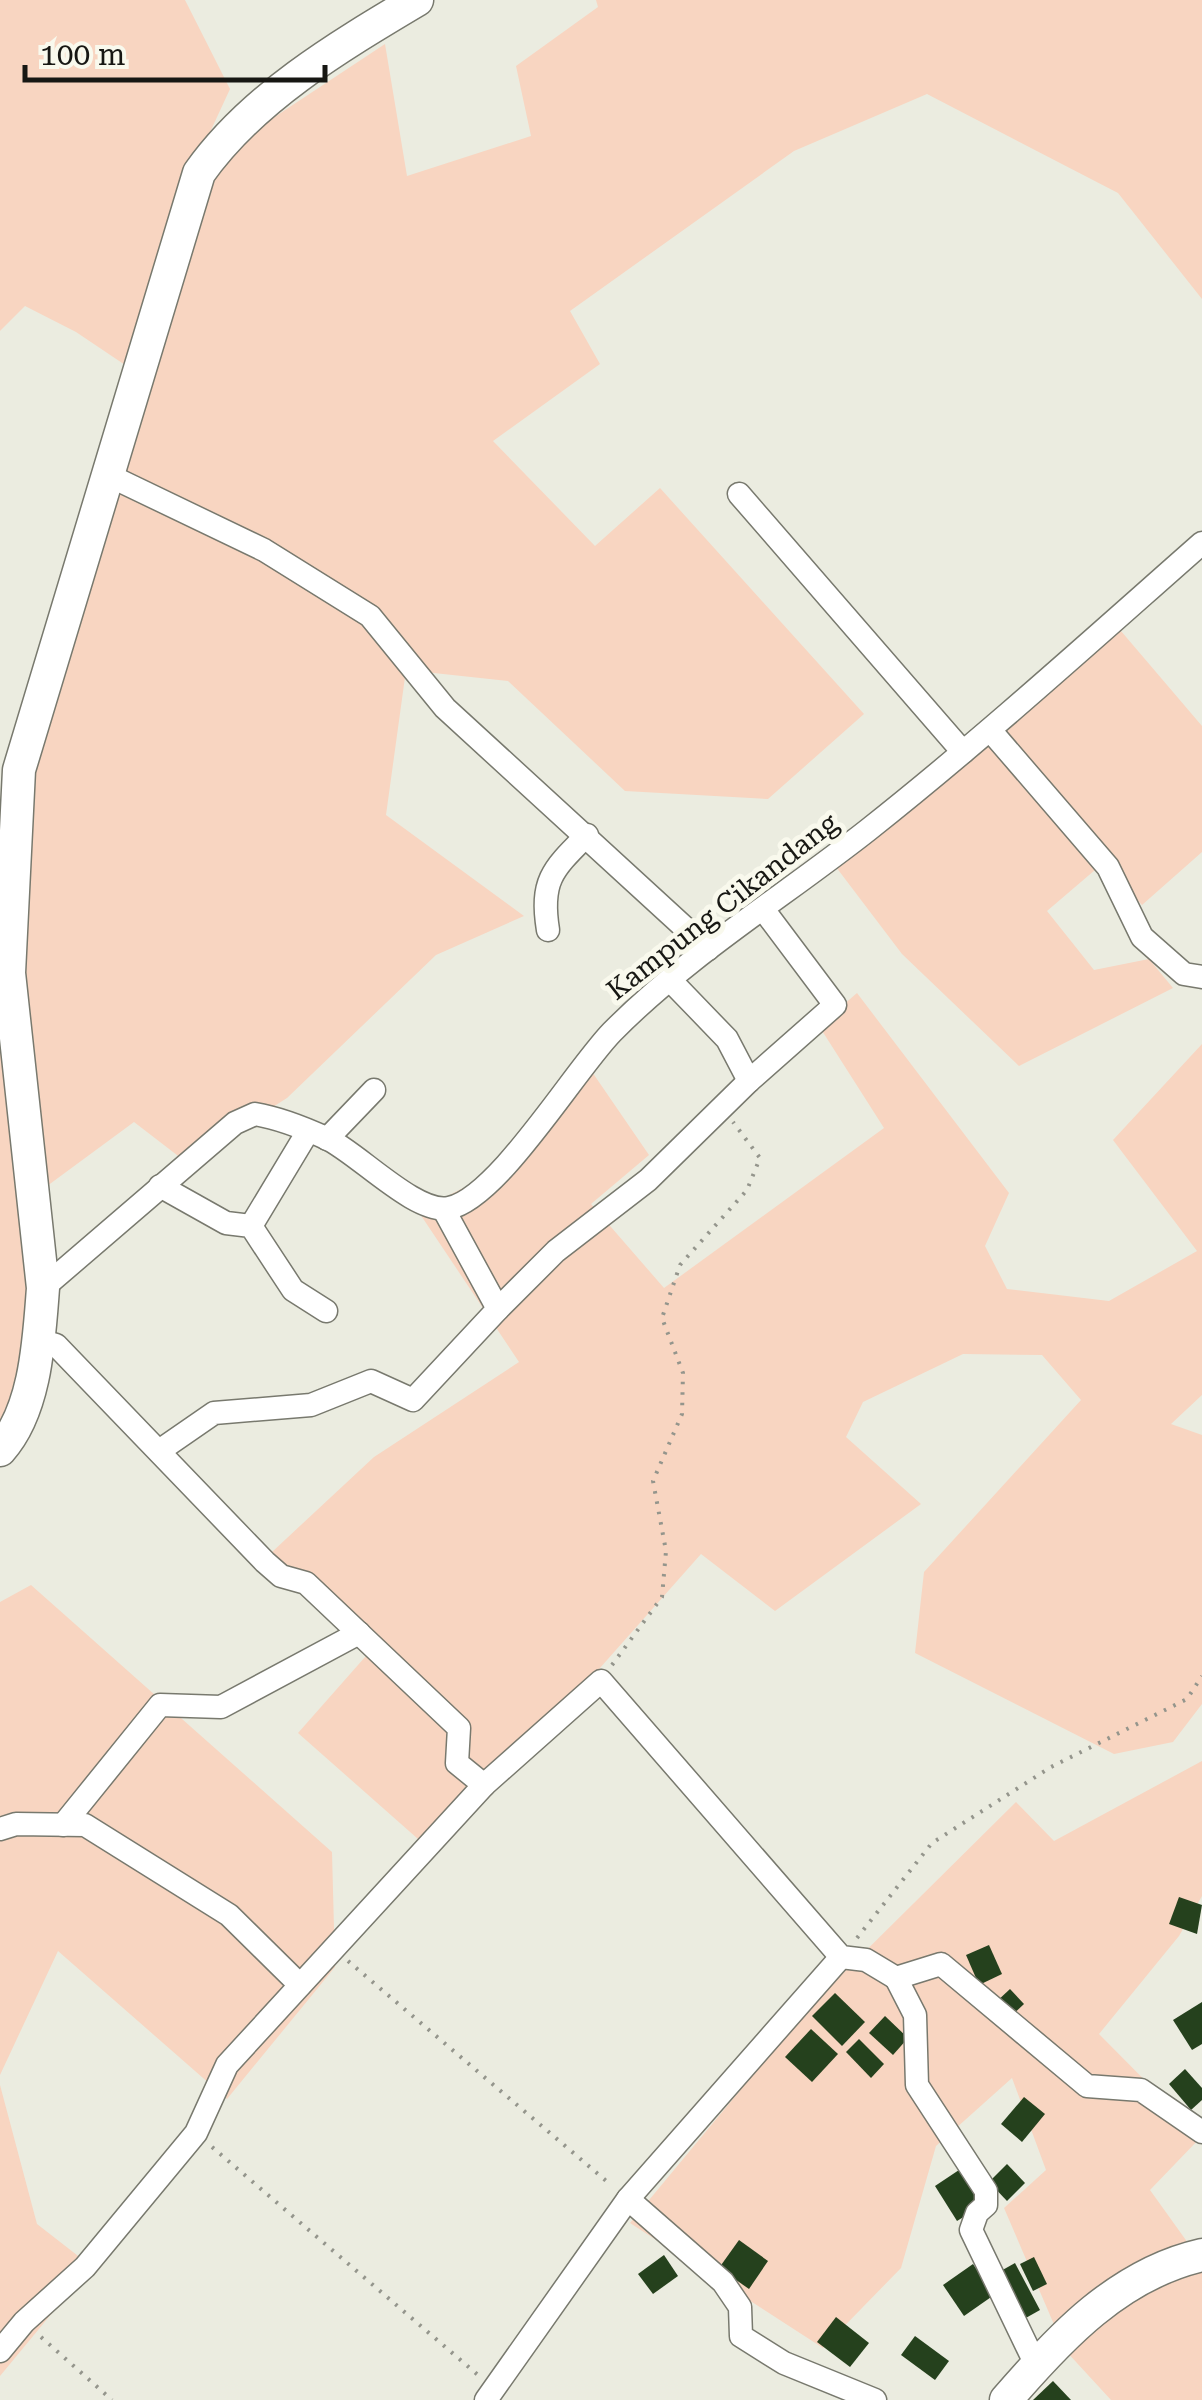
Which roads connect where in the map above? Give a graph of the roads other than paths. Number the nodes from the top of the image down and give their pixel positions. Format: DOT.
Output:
graph roads {
  1 [pos="417,0"];
  2 [pos="110,476"];
  3 [pos="739,494"];
  4 [pos="1202,544"];
  5 [pos="990,730"];
  6 [pos="963,752"];
  7 [pos="586,836"];
  8 [pos="762,909"];
  9 [pos="548,930"];
  10 [pos="708,949"];
  11 [pos="4,969"];
  12 [pos="1202,978"];
  13 [pos="671,981"];
  14 [pos="749,1081"];
  15 [pos="374,1090"];
  16 [pos="317,1136"];
  17 [pos="160,1186"];
  18 [pos="444,1210"];
  19 [pos="251,1226"];
  20 [pos="43,1288"];
  21 [pos="498,1310"];
  22 [pos="326,1311"];
  23 [pos="39,1340"];
  24 [pos="0,1450"];
  25 [pos="158,1452"];
  26 [pos="359,1634"];
  27 [pos="484,1785"];
  28 [pos="63,1825"];
  29 [pos="0,1829"];
  30 [pos="841,1957"];
  31 [pos="896,1978"];
  32 [pos="300,1985"];
  33 [pos="1202,2132"];
  34 [pos="628,2198"];
  35 [pos="1202,2255"];
  36 [pos="0,2352"];
  37 [pos="1036,2365"];
  38 [pos="490,2395"];
  39 [pos="875,2400"];
  40 [pos="1006,2400"];
  1 -- 2 [label="street"];
  2 -- 7 [label="street"];
  2 -- 11 [label="street"];
  3 -- 6 [label="street"];
  4 -- 5 [label="street, Kampung Cikandang"];
  5 -- 6 [label="street, Kampung Cikandang"];
  5 -- 12 [label="street"];
  6 -- 8 [label="street, Kampung Cikandang"];
  7 -- 9 [label="street"];
  7 -- 10 [label="street"];
  8 -- 10 [label="street, Kampung Cikandang"];
  8 -- 14 [label="street"];
  10 -- 13 [label="street, Kampung Cikandang"];
  11 -- 20 [label="street"];
  13 -- 14 [label="street"];
  13 -- 18 [label="street, Kampung Cikandang"];
  14 -- 21 [label="street"];
  15 -- 16 [label="street"];
  16 -- 17 [label="street"];
  16 -- 18 [label="street"];
  16 -- 19 [label="street"];
  17 -- 19 [label="street"];
  17 -- 20 [label="street"];
  18 -- 21 [label="street"];
  19 -- 22 [label="street"];
  20 -- 23 [label="street"];
  21 -- 25 [label="street"];
  23 -- 24 [label="street"];
  23 -- 25 [label="street"];
  25 -- 26 [label="street"];
  26 -- 27 [label="street"];
  26 -- 28 [label="street"];
  27 -- 30 [label="street"];
  27 -- 32 [label="street"];
  28 -- 29 [label="street"];
  28 -- 32 [label="street"];
  30 -- 31 [label="street"];
  30 -- 34 [label="street"];
  31 -- 33 [label="street"];
  31 -- 37 [label="street"];
  32 -- 36 [label="street"];
  34 -- 38 [label="street"];
  34 -- 39 [label="street"];
  35 -- 37 [label="street"];
  37 -- 40 [label="street"];
}
